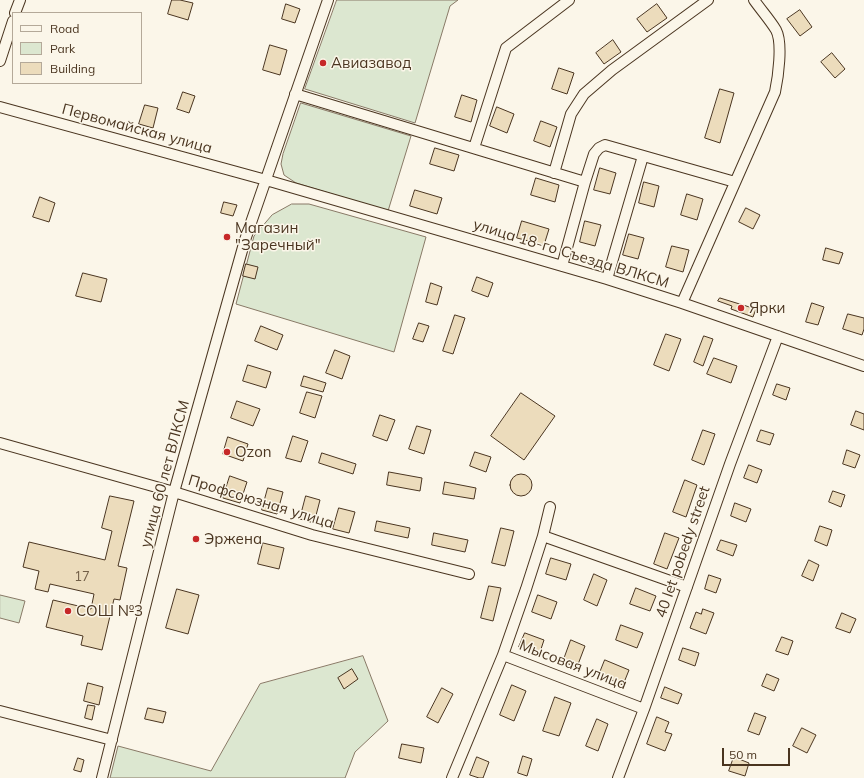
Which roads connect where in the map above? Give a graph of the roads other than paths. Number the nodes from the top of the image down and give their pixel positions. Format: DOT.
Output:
graph roads {
  1 [pos="20,0"];
  2 [pos="328,0"];
  3 [pos="569,0"];
  4 [pos="708,0"];
  5 [pos="754,0"];
  6 [pos="16,12"];
  7 [pos="12,24"];
  8 [pos="0,61"];
  9 [pos="295,94"];
  10 [pos="0,107"];
  11 [pos="474,148"];
  12 [pos="642,156"];
  13 [pos="554,173"];
  14 [pos="266,180"];
  15 [pos="585,182"];
  16 [pos="736,182"];
  17 [pos="562,266"];
  18 [pos="607,279"];
  19 [pos="682,303"];
  20 [pos="778,336"];
  21 [pos="864,366"];
  22 [pos="0,443"];
  23 [pos="174,492"];
  24 [pos="550,507"];
  25 [pos="543,536"];
  26 [pos="469,574"];
  27 [pos="687,587"];
  28 [pos="503,654"];
  29 [pos="644,709"];
  30 [pos="0,711"];
  31 [pos="112,740"];
  32 [pos="102,778"];
  33 [pos="452,778"];
  34 [pos="618,778"];
  1 -- 6 [label="street"];
  2 -- 9 [label="street, улица 60 лет ВЛКСМ"];
  3 -- 11 [label="street"];
  4 -- 13 [label="street"];
  5 -- 16 [label="street"];
  7 -- 8 [label="street"];
  9 -- 11 [label="street"];
  9 -- 14 [label="street, улица 60 лет ВЛКСМ"];
  10 -- 14 [label="street, Первомайская улица"];
  11 -- 13 [label="street"];
  12 -- 15 [label="street"];
  12 -- 16 [label="street"];
  12 -- 18 [label="street"];
  13 -- 15 [label="street"];
  14 -- 17 [label="street, улица 18-го Съезда ВЛКСМ"];
  14 -- 23 [label="street, улица 60 лет ВЛКСМ"];
  15 -- 17 [label="street"];
  16 -- 19 [label="street"];
  17 -- 18 [label="street, улица 18-го Съезда ВЛКСМ"];
  18 -- 19 [label="street, улица 18-го Съезда ВЛКСМ"];
  19 -- 20 [label="street, улица 18-го Съезда ВЛКСМ"];
  20 -- 21 [label="street, улица 18-го Съезда ВЛКСМ"];
  20 -- 27 [label="street, 40 let pobedy street"];
  22 -- 23 [label="street, Профсоюзная улица"];
  23 -- 26 [label="street, Профсоюзная улица"];
  23 -- 31 [label="street, улица 60 лет ВЛКСМ"];
  24 -- 25 [label="street"];
  25 -- 27 [label="street"];
  25 -- 28 [label="street"];
  27 -- 29 [label="street, 40 let pobedy street"];
  28 -- 29 [label="street, Мысовая улица"];
  28 -- 33 [label="street, Мысовая улица"];
  29 -- 34 [label="street, 40 let pobedy street"];
  30 -- 31 [label="street"];
  31 -- 32 [label="street, улица 60 лет ВЛКСМ"];
}
